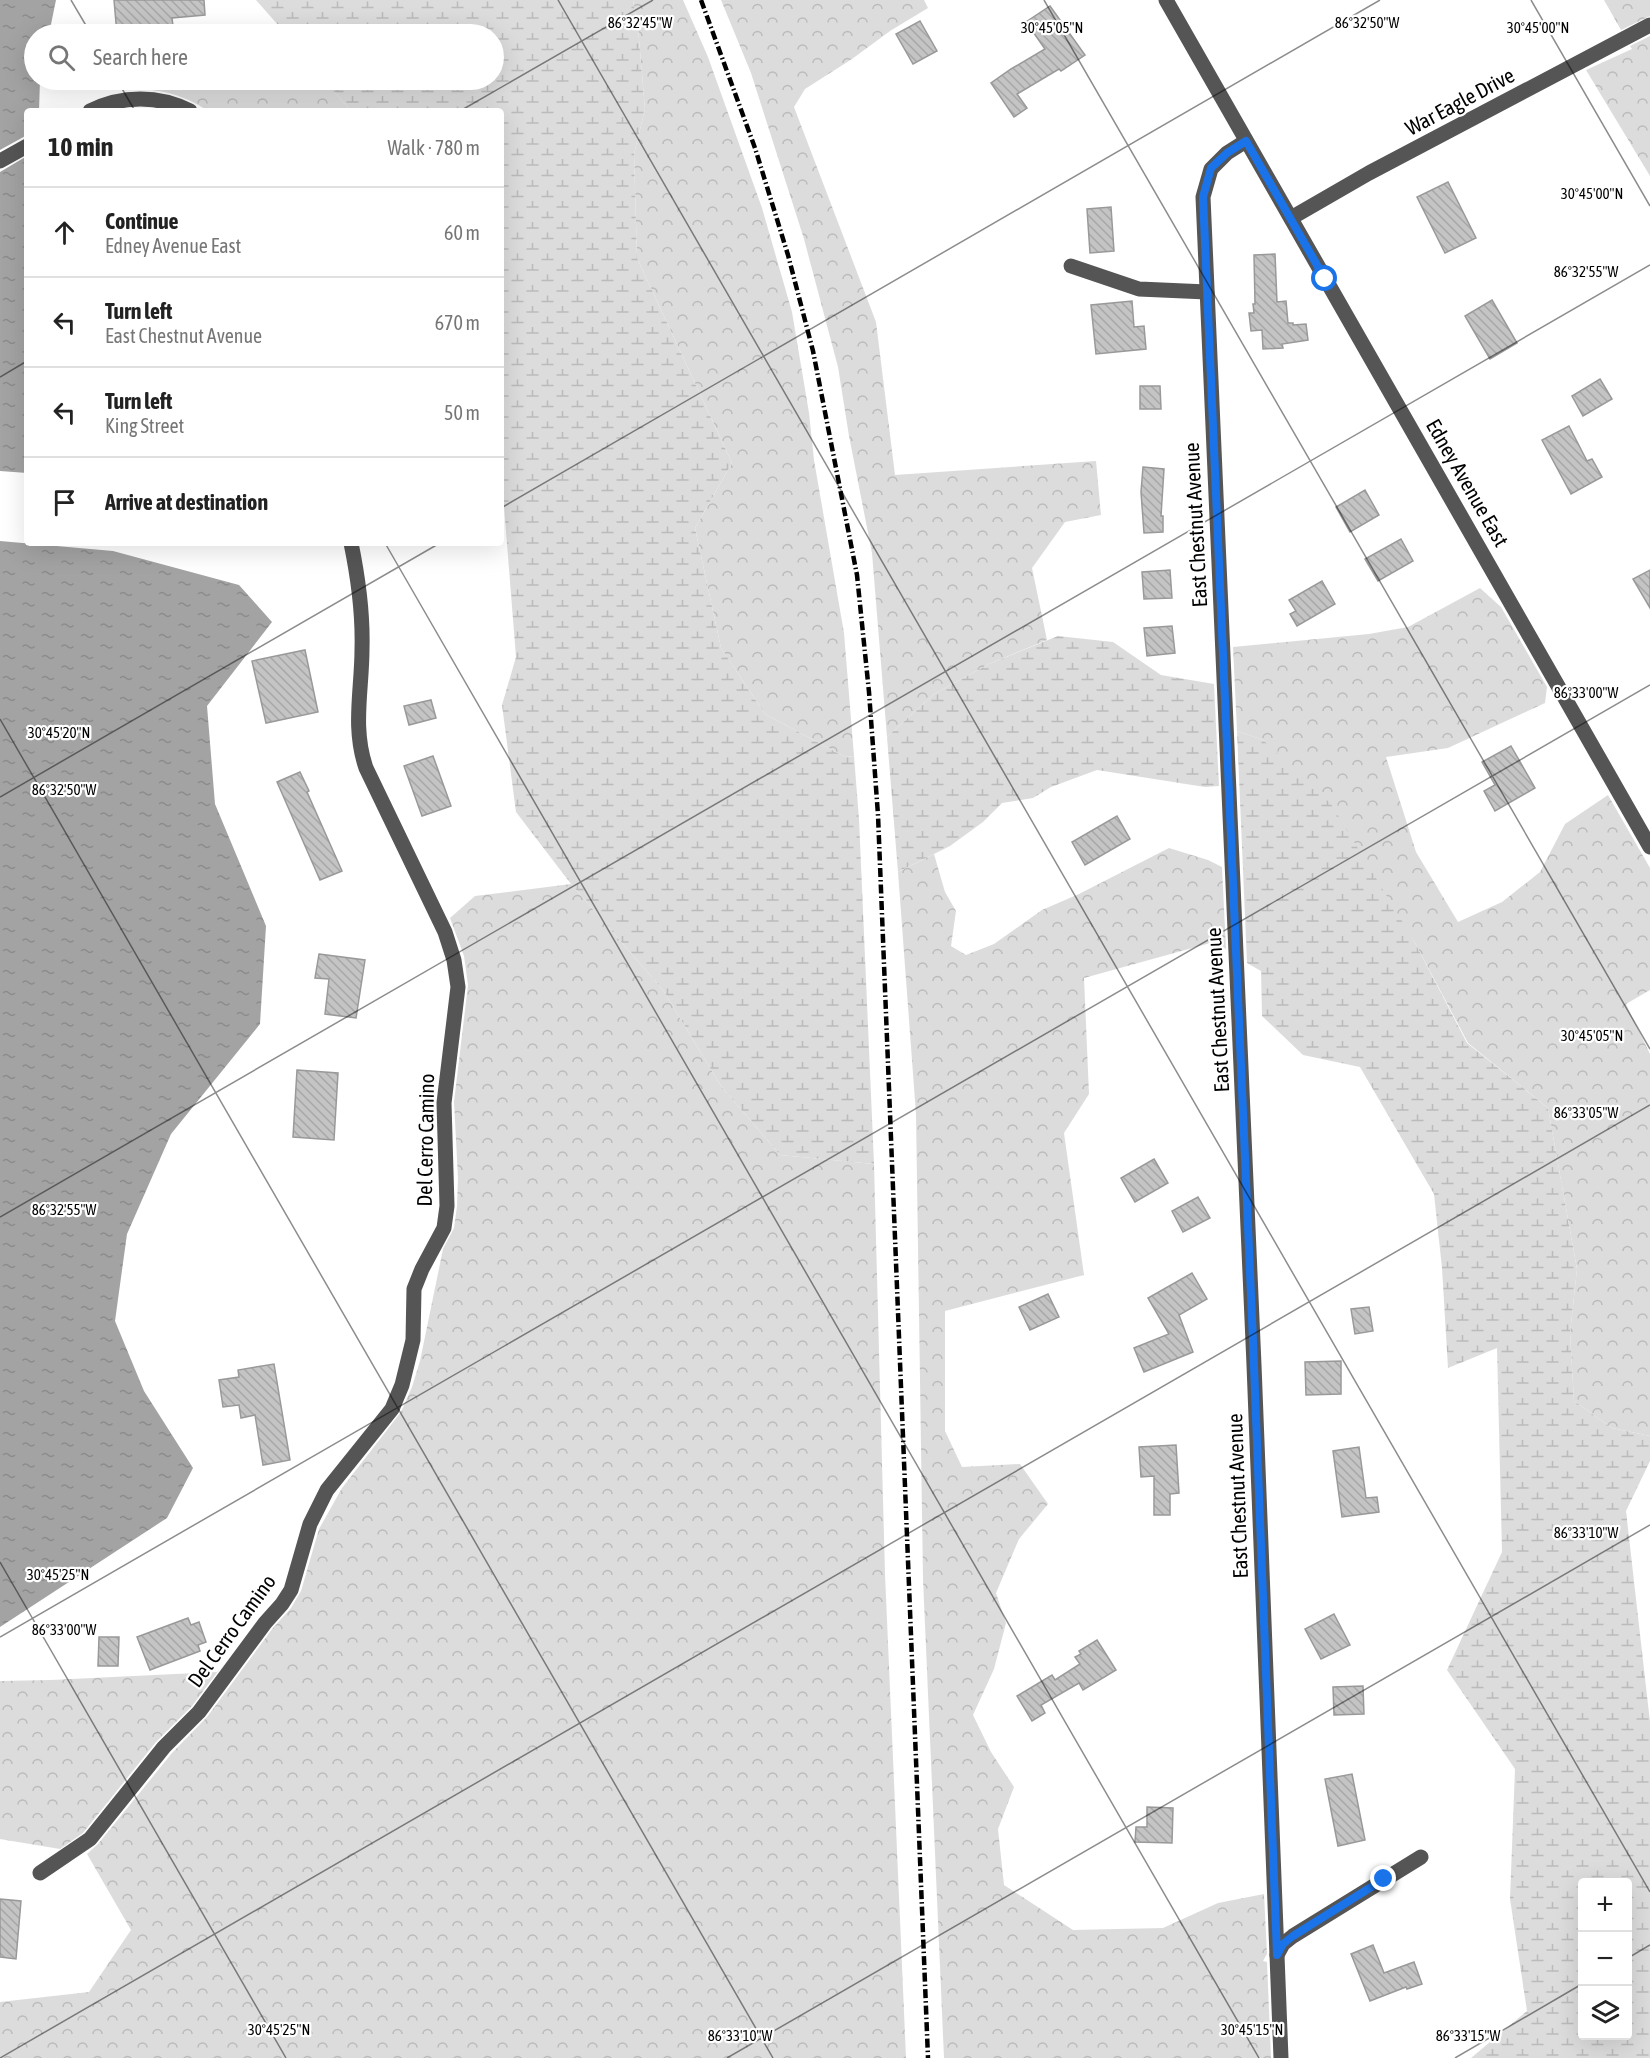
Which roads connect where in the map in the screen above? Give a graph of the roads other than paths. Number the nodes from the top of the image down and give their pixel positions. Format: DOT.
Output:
graph roads {
  1 [pos="1166,0"];
  2 [pos="1650,26"];
  3 [pos="96,108"];
  4 [pos="183,108"];
  5 [pos="1246,141"];
  6 [pos="24,148"];
  7 [pos="0,161"];
  8 [pos="1291,218"];
  9 [pos="1071,266"];
  10 [pos="1207,292"];
  11 [pos="352,546"];
  12 [pos="1650,847"];
  13 [pos="1421,1857"];
  14 [pos="40,1873"];
  15 [pos="1277,1955"];
  16 [pos="1281,2058"];
  1 -- 5 [label="street"];
  2 -- 8 [label="street, War Eagle Drive"];
  3 -- 4 [label="street"];
  5 -- 8 [label="street, Edney Avenue East"];
  5 -- 10 [label="street, East Chestnut Avenue"];
  6 -- 7 [label="street"];
  8 -- 12 [label="street, Edney Avenue East"];
  9 -- 10 [label="street"];
  10 -- 15 [label="street, East Chestnut Avenue"];
  11 -- 14 [label="street, Del Cerro Camino"];
  13 -- 15 [label="street"];
  15 -- 16 [label="street, East Chestnut Avenue"];
}
